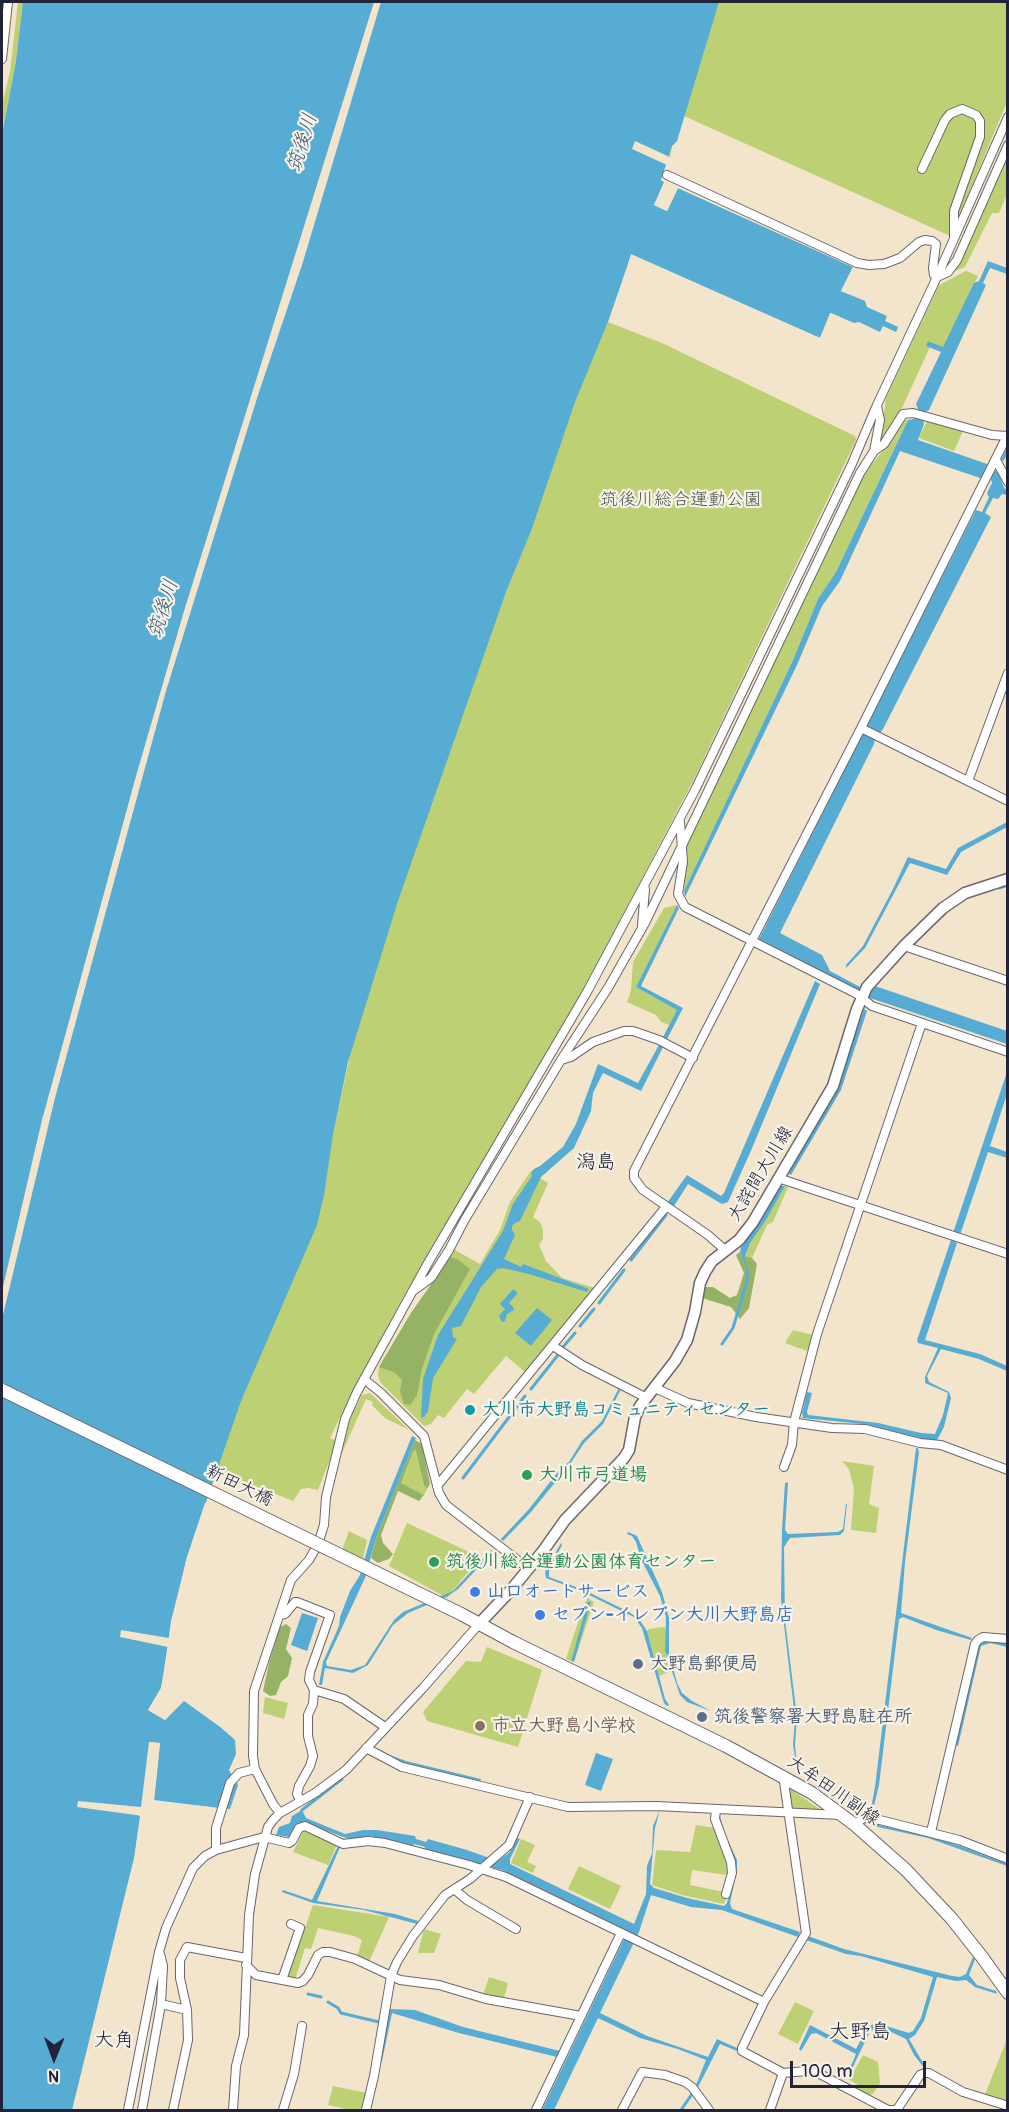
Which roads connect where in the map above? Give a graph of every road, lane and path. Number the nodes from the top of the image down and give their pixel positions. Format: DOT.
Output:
graph roads {
  1 [pos="8,2"];
  2 [pos="2,59"];
  3 [pos="1008,117"];
  4 [pos="1008,145"];
  5 [pos="922,169"];
  6 [pos="667,175"];
  7 [pos="954,239"];
  8 [pos="937,278"];
  9 [pos="877,405"];
  10 [pos="1007,436"];
  11 [pos="874,451"];
  12 [pos="995,463"];
  13 [pos="1008,482"];
  14 [pos="1008,673"];
  15 [pos="861,728"];
  16 [pos="968,781"];
  17 [pos="1008,801"];
  18 [pos="680,819"];
  19 [pos="683,842"];
  20 [pos="1008,879"];
  21 [pos="646,886"];
  22 [pos="642,929"];
  23 [pos="752,942"];
  24 [pos="904,946"];
  25 [pos="1008,981"];
  26 [pos="861,998"];
  27 [pos="922,1023"];
  28 [pos="1008,1052"];
  29 [pos="693,1058"];
  30 [pos="561,1060"];
  31 [pos="778,1178"];
  32 [pos="860,1205"];
  33 [pos="665,1208"];
  34 [pos="724,1250"];
  35 [pos="1008,1254"];
  36 [pos="412,1292"];
  37 [pos="553,1346"];
  38 [pos="364,1379"];
  39 [pos="655,1388"];
  40 [pos="2,1390"];
  41 [pos="645,1397"];
  42 [pos="794,1422"];
  43 [pos="784,1467"];
  44 [pos="1008,1470"];
  45 [pos="437,1486"];
  46 [pos="528,1569"];
  47 [pos="461,1614"];
  48 [pos="280,1615"];
  49 [pos="479,1624"];
  50 [pos="1008,1639"];
  51 [pos="314,1690"];
  52 [pos="385,1727"];
  53 [pos="366,1748"];
  54 [pos="255,1769"];
  55 [pos="783,1775"];
  56 [pos="530,1797"];
  57 [pos="300,1800"];
  58 [pos="716,1809"];
  59 [pos="280,1813"];
  60 [pos="788,1814"];
  61 [pos="841,1815"];
  62 [pos="855,1825"];
  63 [pos="931,1832"];
  64 [pos="264,1837"];
  65 [pos="216,1850"];
  66 [pos="1008,1859"];
  67 [pos="480,1869"];
  68 [pos="454,1889"];
  69 [pos="726,1894"];
  70 [pos="291,1924"];
  71 [pos="516,1929"];
  72 [pos="623,1934"];
  73 [pos="159,1952"];
  74 [pos="246,1962"];
  75 [pos="391,1976"];
  76 [pos="282,1980"];
  77 [pos="1008,1993"];
  78 [pos="764,2002"];
  79 [pos="161,2004"];
  80 [pos="187,2010"];
  81 [pos="581,2016"];
  82 [pos="302,2026"];
  83 [pos="783,2073"];
  84 [pos="1008,2106"];
  85 [pos="128,2110"];
  86 [pos="142,2110"];
  87 [pos="174,2110"];
  88 [pos="232,2110"];
  89 [pos="283,2110"];
  90 [pos="366,2110"];
  91 [pos="536,2110"];
  92 [pos="622,2110"];
  93 [pos="709,2110"];
  94 [pos="770,2110"];
  95 [pos="895,2110"];
  1 -- 2 [label="street"];
  3 -- 7 [label="street"];
  4 -- 8 [label="street"];
  5 -- 7 [label="street"];
  6 -- 8 [label="street"];
  7 -- 8 [label="street"];
  8 -- 9 [label="street"];
  9 -- 11 [label="street"];
  9 -- 18 [label="street"];
  10 -- 11 [label="street"];
  10 -- 12 [label="street"];
  11 -- 19 [label="street"];
  12 -- 13 [label="street"];
  12 -- 15 [label="street"];
  14 -- 16 [label="street"];
  15 -- 16 [label="street"];
  15 -- 23 [label="street"];
  16 -- 17 [label="street"];
  18 -- 19 [label="street"];
  18 -- 21 [label="street"];
  19 -- 22 [label="street"];
  19 -- 23 [label="street"];
  20 -- 24 [label="main road, 大詫間大川線"];
  21 -- 22 [label="street"];
  21 -- 36 [label="street"];
  22 -- 30 [label="street"];
  23 -- 26 [label="street"];
  23 -- 29 [label="street"];
  24 -- 25 [label="street"];
  24 -- 26 [label="main road, 大詫間大川線"];
  26 -- 27 [label="street"];
  26 -- 31 [label="main road, 大詫間大川線"];
  27 -- 28 [label="street"];
  27 -- 32 [label="street"];
  29 -- 30 [label="street"];
  29 -- 33 [label="street"];
  30 -- 36 [label="street"];
  31 -- 32 [label="street"];
  31 -- 34 [label="main road, 大詫間大川線"];
  32 -- 35 [label="street"];
  32 -- 42 [label="street"];
  33 -- 34 [label="street"];
  33 -- 37 [label="street"];
  34 -- 39 [label="main road, 大詫間大川線"];
  36 -- 38 [label="street"];
  37 -- 41 [label="street"];
  37 -- 45 [label="street"];
  38 -- 45 [label="street"];
  38 -- 48 [label="street"];
  39 -- 41 [label="main road, 大詫間大川線"];
  39 -- 42 [label="street"];
  40 -- 47 [label="main road, 新田大橋, bridge"];
  41 -- 46 [label="main road, 大詫間大川線"];
  42 -- 43 [label="street"];
  42 -- 44 [label="street"];
  45 -- 46 [label="street"];
  46 -- 49 [label="main road, 大詫間大川線"];
  47 -- 49 [label="main road, 大牟田川副線"];
  48 -- 51 [label="street"];
  48 -- 54 [label="street"];
  49 -- 52 [label="street"];
  49 -- 55 [label="main road, 大牟田川副線"];
  50 -- 63 [label="street"];
  51 -- 52 [label="street"];
  51 -- 57 [label="street"];
  52 -- 53 [label="street"];
  53 -- 56 [label="street"];
  53 -- 57 [label="street"];
  54 -- 59 [label="street"];
  54 -- 65 [label="street"];
  55 -- 60 [label="street"];
  55 -- 61 [label="main road, 大牟田川副線"];
  56 -- 58 [label="street"];
  56 -- 67 [label="street"];
  57 -- 59 [label="street"];
  58 -- 60 [label="street"];
  58 -- 69 [label="street"];
  59 -- 64 [label="street"];
  60 -- 61 [label="street"];
  60 -- 78 [label="street"];
  61 -- 62 [label="main road, 大牟田川副線"];
  62 -- 63 [label="street"];
  62 -- 77 [label="main road, 大牟田川副線"];
  63 -- 66 [label="street"];
  64 -- 65 [label="street"];
  64 -- 67 [label="street"];
  64 -- 74 [label="street"];
  65 -- 73 [label="street"];
  67 -- 68 [label="street"];
  67 -- 72 [label="street"];
  68 -- 71 [label="street"];
  68 -- 75 [label="street"];
  70 -- 76 [label="street"];
  72 -- 78 [label="street"];
  72 -- 81 [label="street"];
  73 -- 79 [label="street"];
  73 -- 85 [label="street"];
  74 -- 76 [label="street"];
  74 -- 80 [label="street"];
  74 -- 88 [label="street"];
  75 -- 76 [label="street"];
  75 -- 81 [label="street"];
  75 -- 90 [label="street"];
  78 -- 83 [label="street"];
  79 -- 80 [label="street"];
  79 -- 86 [label="street"];
  80 -- 87 [label="street"];
  81 -- 91 [label="street"];
  82 -- 89 [label="street"];
  83 -- 94 [label="street"];
  83 -- 95 [label="street"];
  84 -- 95 [label="street"];
  92 -- 93 [label="street"];
}
